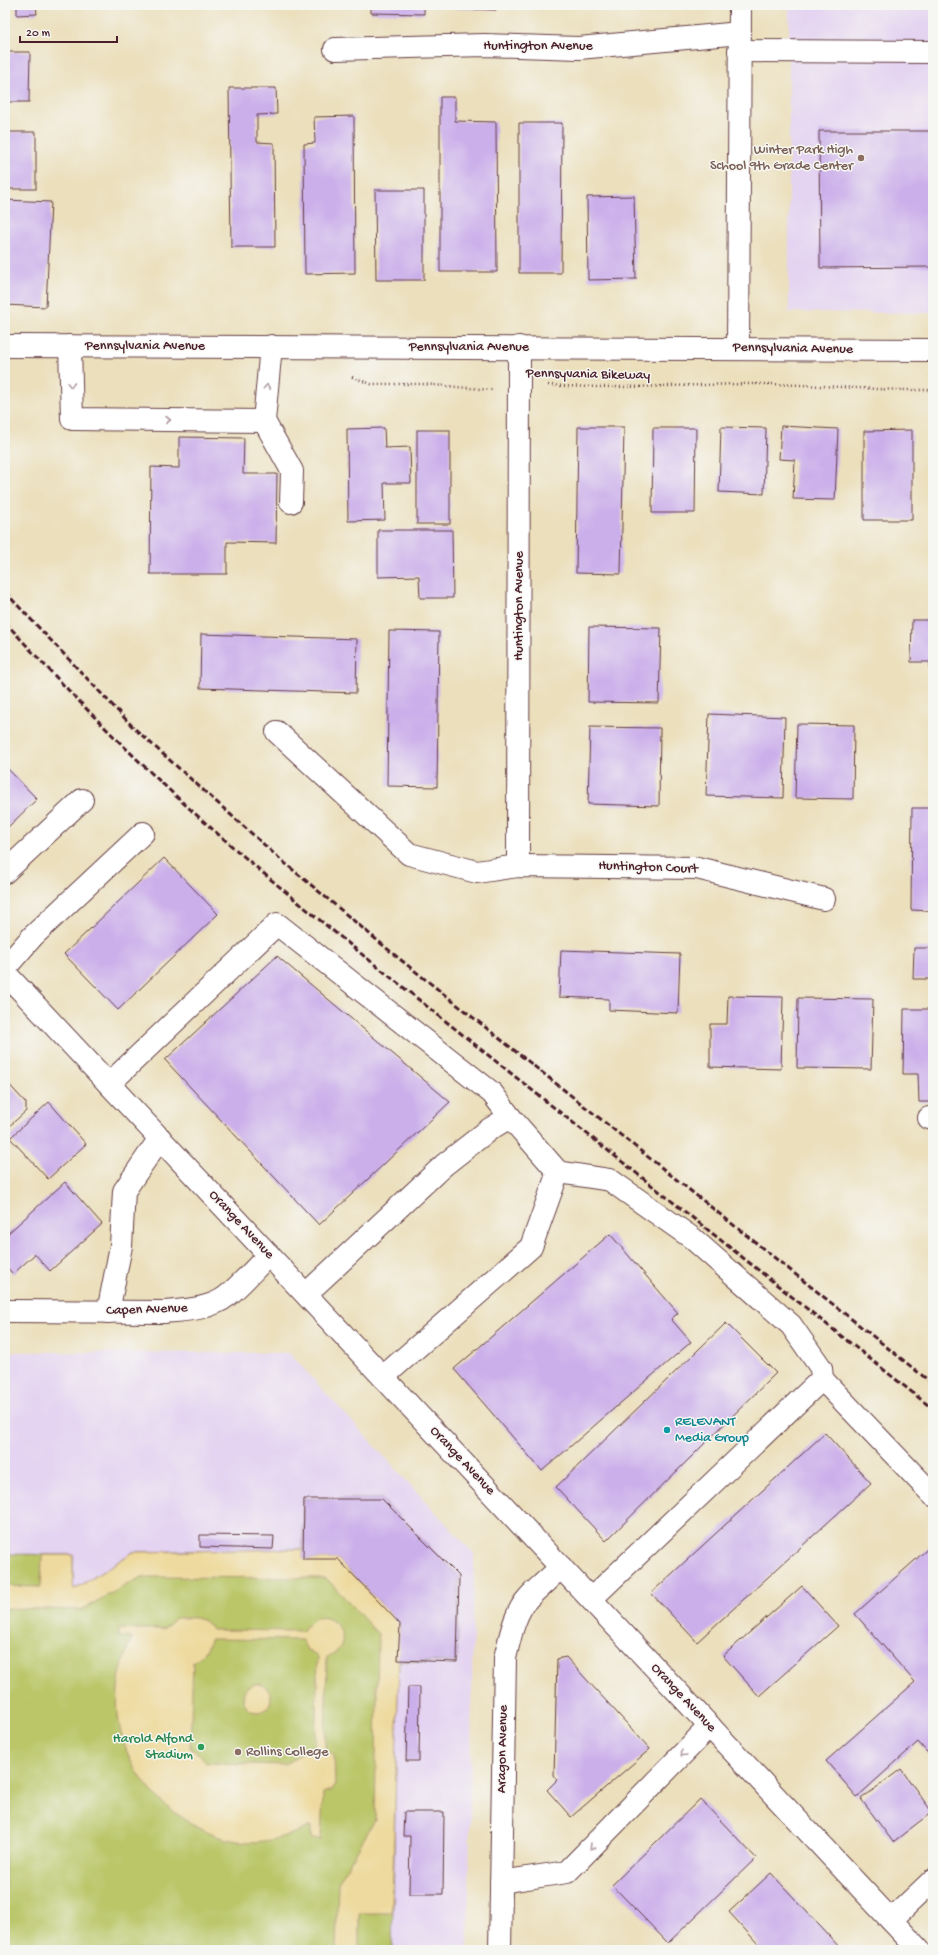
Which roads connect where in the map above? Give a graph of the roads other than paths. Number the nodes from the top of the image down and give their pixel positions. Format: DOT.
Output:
graph roads {
  1 [pos="740,5"];
  2 [pos="739,42"];
  3 [pos="335,49"];
  4 [pos="933,52"];
  5 [pos="5,346"];
  6 [pos="70,346"];
  7 [pos="271,346"];
  8 [pos="519,347"];
  9 [pos="738,348"];
  10 [pos="933,350"];
  11 [pos="264,420"];
  12 [pos="291,502"];
  13 [pos="278,732"];
  14 [pos="82,800"];
  15 [pos="143,832"];
  16 [pos="518,866"];
  17 [pos="5,872"];
  18 [pos="824,899"];
  19 [pos="5,968"];
  20 [pos="5,973"];
  21 [pos="109,1084"];
  22 [pos="510,1117"];
  23 [pos="160,1138"];
  24 [pos="558,1172"];
  25 [pos="269,1255"];
  26 [pos="306,1294"];
  27 [pos="5,1311"];
  28 [pos="108,1312"];
  29 [pos="384,1378"];
  30 [pos="822,1378"];
  31 [pos="933,1495"];
  32 [pos="561,1567"];
  33 [pos="591,1600"];
  34 [pos="710,1726"];
  35 [pos="933,1880"];
  36 [pos="501,1882"];
  37 [pos="891,1920"];
  38 [pos="500,1950"];
  39 [pos="919,1950"];
  1 -- 2 [label="street"];
  2 -- 3 [label="street, Huntington Avenue"];
  2 -- 4 [label="street, Huntington Avenue"];
  2 -- 9 [label="street"];
  5 -- 6 [label="street, Pennsylvania Avenue"];
  6 -- 7 [label="street, Pennsylvania Avenue"];
  6 -- 11 [label="street, one-way"];
  7 -- 8 [label="street, Pennsylvania Avenue"];
  11 -- 7 [label="street, one-way"];
  8 -- 9 [label="street, Pennsylvania Avenue"];
  8 -- 16 [label="street, Huntington Avenue"];
  9 -- 10 [label="street, Pennsylvania Avenue"];
  11 -- 12 [label="street"];
  13 -- 16 [label="street, Huntington Court"];
  14 -- 17 [label="street"];
  15 -- 19 [label="street"];
  16 -- 18 [label="street, Huntington Court"];
  20 -- 21 [label="street, Orange Avenue"];
  21 -- 22 [label="street"];
  21 -- 23 [label="street, Orange Avenue"];
  22 -- 24 [label="street"];
  22 -- 26 [label="street"];
  23 -- 25 [label="street, Orange Avenue"];
  23 -- 28 [label="street"];
  24 -- 29 [label="street"];
  24 -- 30 [label="street"];
  25 -- 26 [label="street, Orange Avenue"];
  25 -- 28 [label="street, Capen Avenue"];
  26 -- 29 [label="street, Orange Avenue"];
  27 -- 28 [label="street, Capen Avenue"];
  29 -- 32 [label="street, Orange Avenue"];
  30 -- 31 [label="street"];
  30 -- 33 [label="street"];
  32 -- 33 [label="street, Orange Avenue"];
  32 -- 36 [label="street, Aragon Avenue"];
  33 -- 34 [label="street, Orange Avenue"];
  34 -- 36 [label="street, one-way"];
  34 -- 37 [label="street, Orange Avenue"];
  35 -- 37 [label="street"];
  36 -- 38 [label="street, Aragon Avenue"];
  37 -- 39 [label="street, Orange Avenue"];
}
